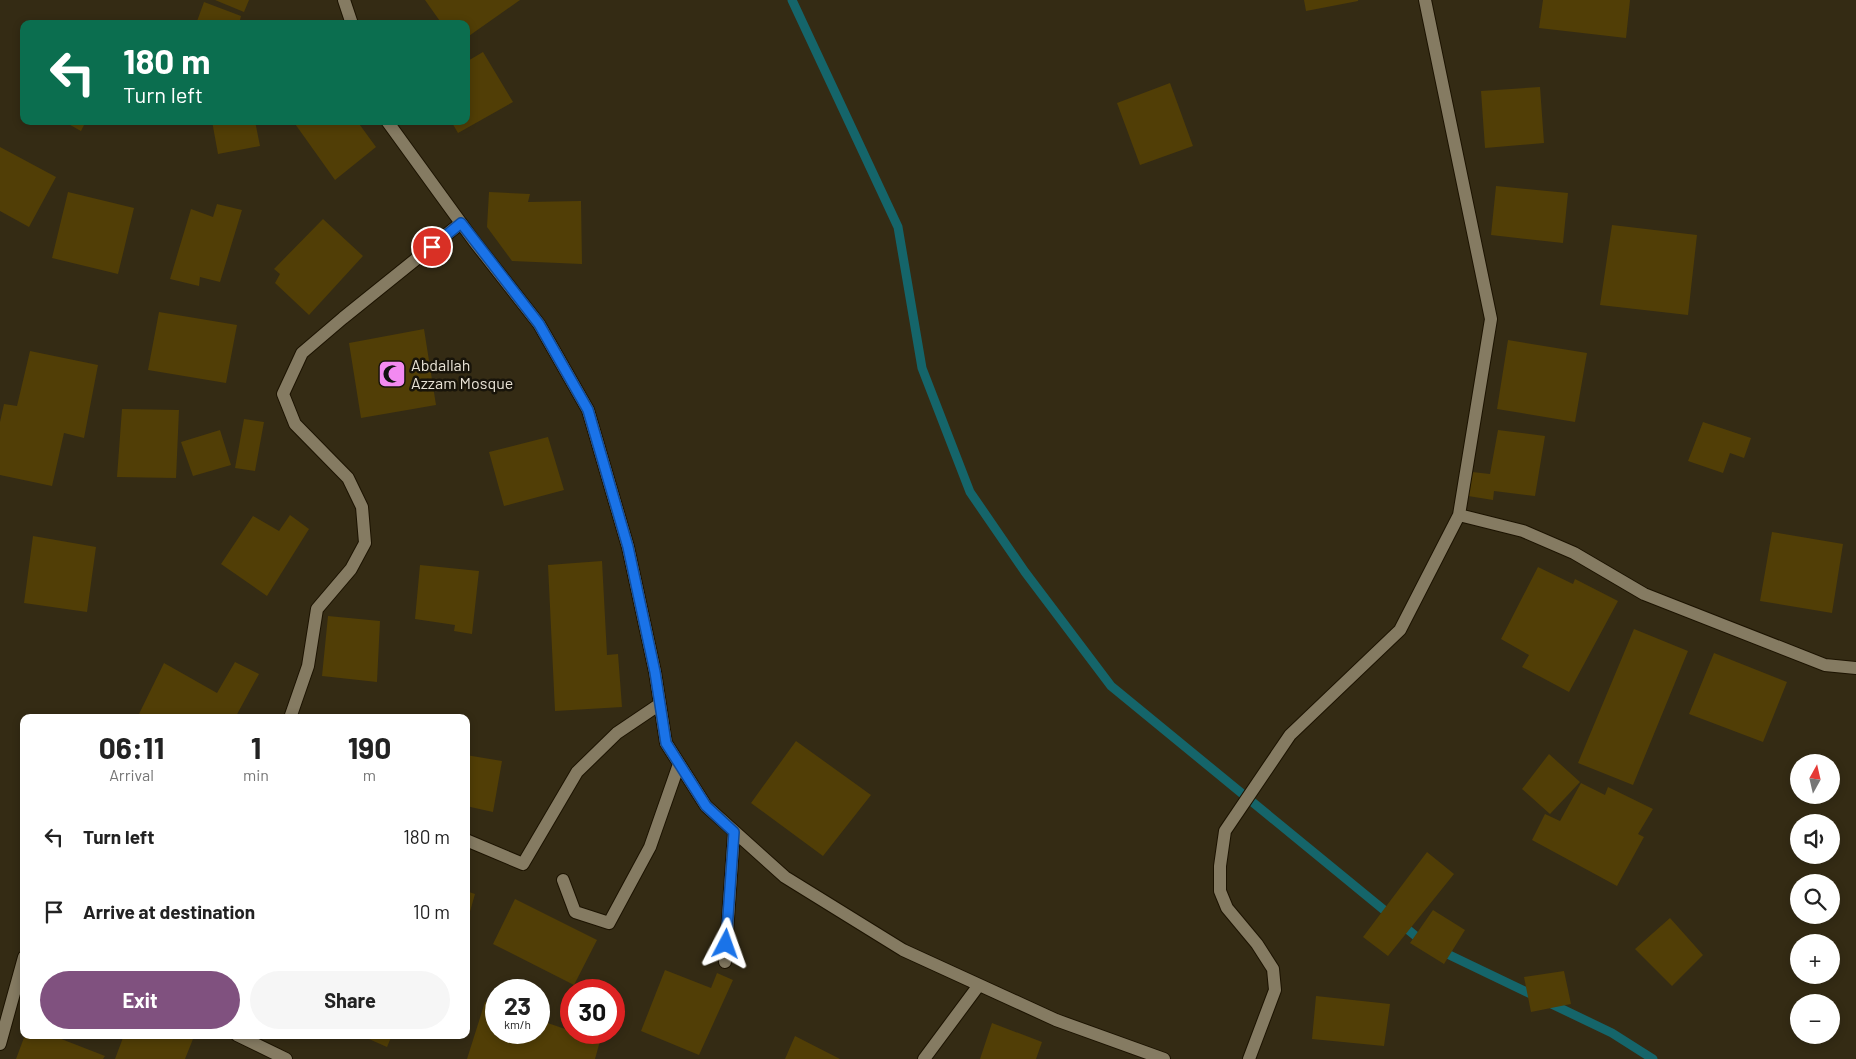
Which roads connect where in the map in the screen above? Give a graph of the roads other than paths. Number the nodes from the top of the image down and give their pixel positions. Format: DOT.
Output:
graph roads {
  1 [pos="344,0"];
  2 [pos="1425,0"];
  3 [pos="351,20"];
  4 [pos="390,125"];
  5 [pos="461,223"];
  6 [pos="1459,515"];
  7 [pos="1856,668"];
  8 [pos="660,704"];
  9 [pos="291,714"];
  10 [pos="679,764"];
  11 [pos="734,832"];
  12 [pos="470,842"];
  13 [pos="563,880"];
  14 [pos="725,962"];
  15 [pos="20,972"];
  16 [pos="979,985"];
  17 [pos="245,1039"];
  18 [pos="0,1044"];
  19 [pos="286,1059"];
  20 [pos="924,1059"];
  21 [pos="1164,1059"];
  22 [pos="1249,1059"];
  1 -- 3 [label="street"];
  2 -- 6 [label="street"];
  4 -- 5 [label="street"];
  5 -- 8 [label="street"];
  5 -- 9 [label="street"];
  6 -- 7 [label="street"];
  6 -- 22 [label="street"];
  8 -- 10 [label="street"];
  8 -- 12 [label="street"];
  10 -- 11 [label="street"];
  10 -- 13 [label="street"];
  11 -- 14 [label="street"];
  11 -- 16 [label="street"];
  15 -- 18 [label="street"];
  16 -- 20 [label="street"];
  16 -- 21 [label="street"];
  17 -- 19 [label="street"];
}
